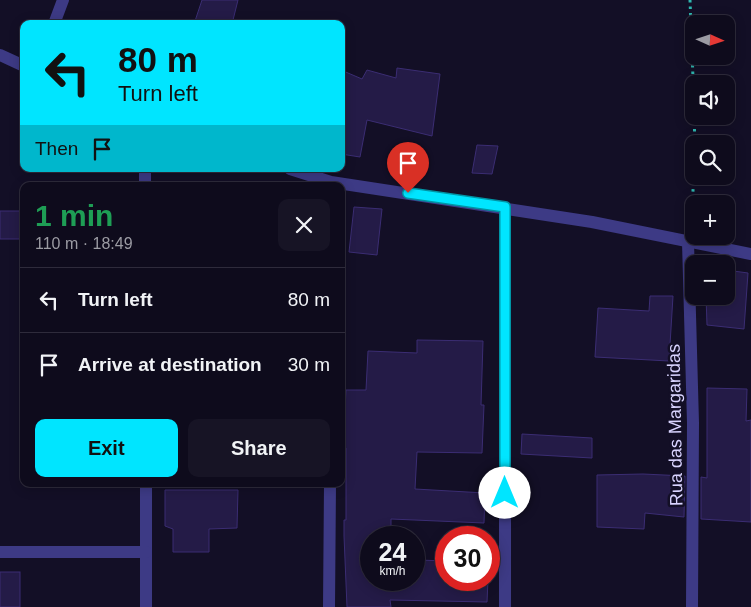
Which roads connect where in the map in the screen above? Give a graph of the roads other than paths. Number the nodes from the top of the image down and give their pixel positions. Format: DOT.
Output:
graph roads {
  1 [pos="62,0"];
  2 [pos="55,20"];
  3 [pos="0,55"];
  4 [pos="20,64"];
  5 [pos="298,172"];
  6 [pos="326,182"];
  7 [pos="345,186"];
  8 [pos="505,207"];
  9 [pos="685,241"];
  10 [pos="688,245"];
  11 [pos="704,245"];
  12 [pos="751,254"];
  13 [pos="146,487"];
  14 [pos="330,487"];
  15 [pos="0,552"];
  16 [pos="146,552"];
  17 [pos="146,607"];
  18 [pos="329,607"];
  19 [pos="505,607"];
  20 [pos="692,607"];
  1 -- 2 [label="street"];
  3 -- 4 [label="street"];
  5 -- 6 [label="street"];
  7 -- 8 [label="street"];
  8 -- 9 [label="street"];
  8 -- 19 [label="street"];
  10 -- 20 [label="street, Rua das Margaridas"];
  11 -- 12 [label="street"];
  13 -- 16 [label="street"];
  14 -- 18 [label="street"];
  15 -- 16 [label="street"];
  16 -- 17 [label="street"];
}
